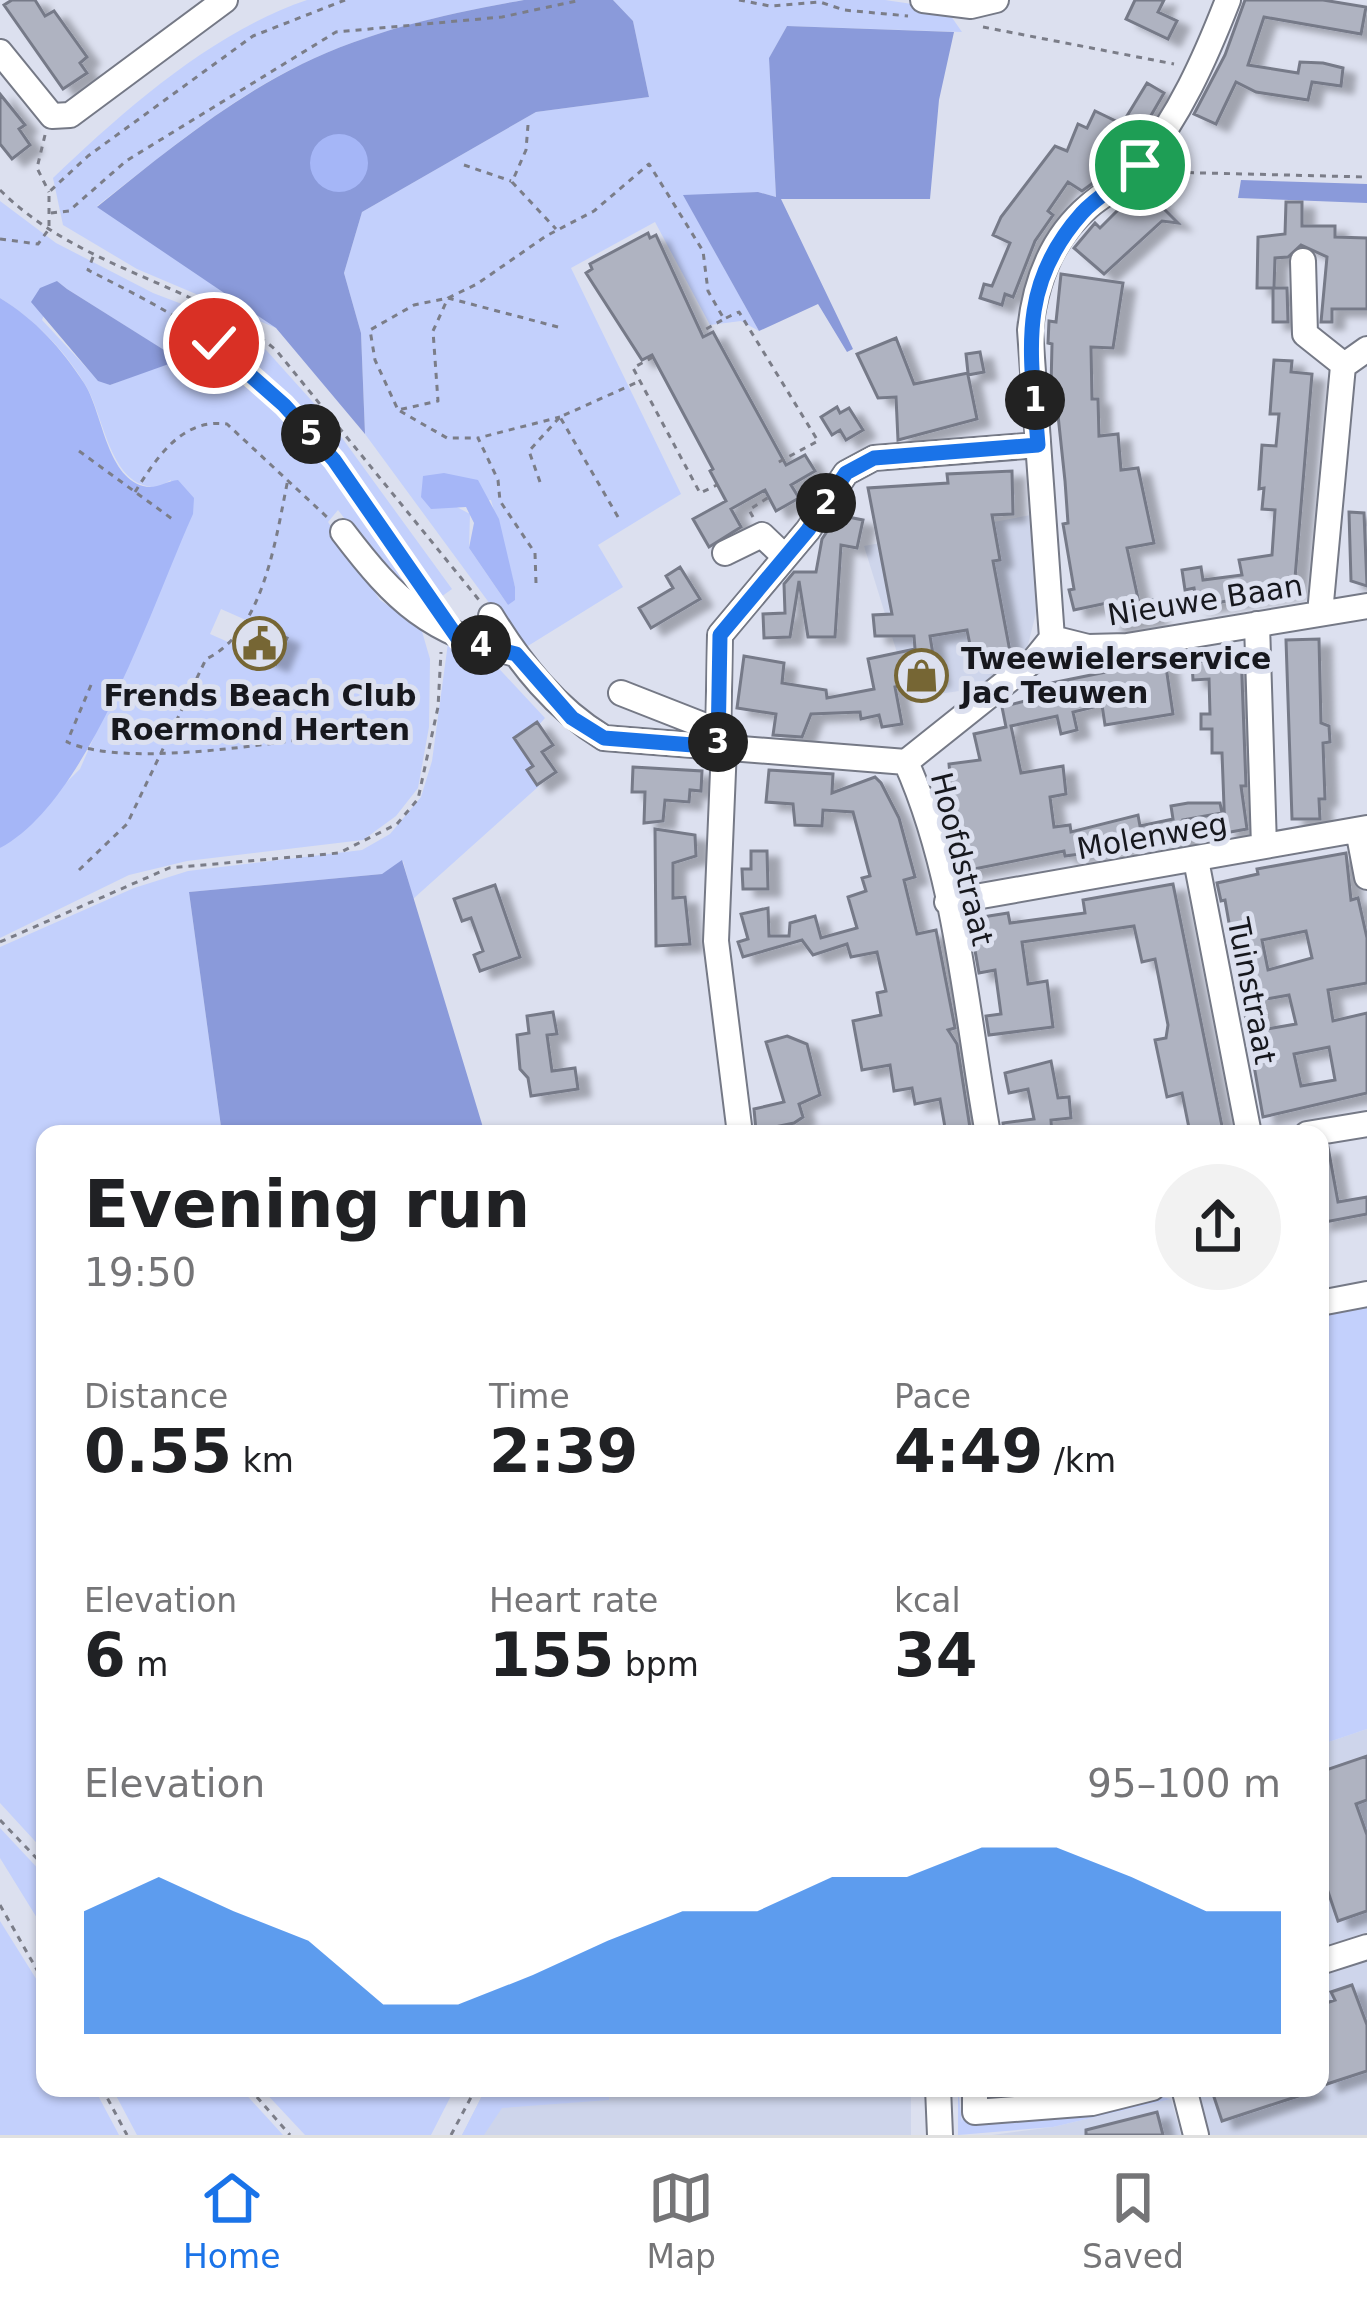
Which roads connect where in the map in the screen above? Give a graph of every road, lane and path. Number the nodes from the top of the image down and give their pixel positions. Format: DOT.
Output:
graph roads {
  1 [pos="225,0"];
  2 [pos="345,0"];
  3 [pos="581,0"];
  4 [pos="739,0"];
  5 [pos="996,0"];
  6 [pos="1228,0"];
  7 [pos="821,1"];
  8 [pos="924,9"];
  9 [pos="979,26"];
  10 [pos="0,52"];
  11 [pos="1202,68"];
  12 [pos="52,116"];
  13 [pos="528,125"];
  14 [pos="464,165"];
  15 [pos="1140,165"];
  16 [pos="1367,177"];
  17 [pos="512,182"];
  18 [pos="0,190"];
  19 [pos="49,192"];
  20 [pos="51,213"];
  21 [pos="49,229"];
  22 [pos="557,230"];
  23 [pos="0,239"];
  24 [pos="93,257"];
  25 [pos="1303,262"];
  26 [pos="448,298"];
  27 [pos="724,319"];
  28 [pos="558,328"];
  29 [pos="701,332"];
  30 [pos="1367,349"];
  31 [pos="653,357"];
  32 [pos="1344,365"];
  33 [pos="640,382"];
  34 [pos="398,410"];
  35 [pos="560,417"];
  36 [pos="478,438"];
  37 [pos="1038,445"];
  38 [pos="79,451"];
  39 [pos="775,464"];
  40 [pos="288,479"];
  41 [pos="540,482"];
  42 [pos="717,484"];
  43 [pos="135,492"];
  44 [pos="618,517"];
  45 [pos="175,521"];
  46 [pos="343,532"];
  47 [pos="725,553"];
  48 [pos="785,557"];
  49 [pos="536,583"];
  50 [pos="425,588"];
  51 [pos="1367,606"];
  52 [pos="1321,613"];
  53 [pos="491,616"];
  54 [pos="1257,624"];
  55 [pos="444,625"];
  56 [pos="1052,638"];
  57 [pos="516,654"];
  58 [pos="91,685"];
  59 [pos="621,693"];
  60 [pos="373,730"];
  61 [pos="720,742"];
  62 [pos="161,752"];
  63 [pos="906,762"];
  64 [pos="1363,829"];
  65 [pos="1264,846"];
  66 [pos="1196,860"];
  67 [pos="79,870"];
  68 [pos="1367,877"];
  69 [pos="947,902"];
  70 [pos="0,942"];
  71 [pos="1367,1124"];
  72 [pos="739,1125"];
  73 [pos="986,1125"];
  74 [pos="1248,1125"];
  75 [pos="1329,1130"];
  76 [pos="1367,1294"];
  77 [pos="1329,1301"];
  78 [pos="0,1820"];
  79 [pos="36,1858"];
  80 [pos="0,1906"];
  81 [pos="1367,1947"];
  82 [pos="1329,1959"];
  83 [pos="36,1968"];
  84 [pos="107,2097"];
  85 [pos="257,2097"];
  86 [pos="471,2097"];
  87 [pos="938,2097"];
  88 [pos="975,2097"];
  89 [pos="1077,2097"];
  90 [pos="1186,2097"];
  91 [pos="127,2135"];
  92 [pos="290,2135"];
  93 [pos="451,2135"];
  94 [pos="940,2135"];
  95 [pos="1196,2135"];
  1 -- 12 [label="street"];
  2 -- 19 [label="path"];
  3 -- 20 [label="path"];
  4 -- 7 [label="path"];
  5 -- 8 [label="street"];
  6 -- 11 [label="street"];
  7 -- 8 [label="path"];
  9 -- 11 [label="path"];
  10 -- 12 [label="street"];
  11 -- 15 [label="street"];
  12 -- 19 [label="path"];
  13 -- 17 [label="path"];
  14 -- 17 [label="path"];
  15 -- 16 [label="path"];
  15 -- 37 [label="street"];
  17 -- 22 [label="path"];
  18 -- 21 [label="path"];
  19 -- 20 [label="path"];
  20 -- 21 [label="path"];
  21 -- 23 [label="path"];
  21 -- 24 [label="path"];
  22 -- 26 [label="path"];
  22 -- 27 [label="path"];
  24 -- 50 [label="path"];
  24 -- 53 [label="path"];
  25 -- 32 [label="street"];
  26 -- 28 [label="path"];
  26 -- 34 [label="path"];
  26 -- 34 [label="path"];
  27 -- 29 [label="path"];
  27 -- 39 [label="path"];
  30 -- 32 [label="street"];
  31 -- 33 [label="path"];
  32 -- 52 [label="street"];
  33 -- 35 [label="path"];
  33 -- 42 [label="path"];
  34 -- 36 [label="path"];
  35 -- 36 [label="path"];
  35 -- 41 [label="path"];
  35 -- 44 [label="path"];
  36 -- 49 [label="path"];
  37 -- 48 [label="street"];
  37 -- 56 [label="street"];
  38 -- 43 [label="path"];
  40 -- 43 [label="path"];
  40 -- 46 [label="path"];
  40 -- 62 [label="path"];
  43 -- 45 [label="path"];
  46 -- 55 [label="street"];
  47 -- 48 [label="street"];
  48 -- 61 [label="street"];
  51 -- 52 [label="street, Nieuwe Baan"];
  52 -- 54 [label="street, Nieuwe Baan"];
  53 -- 57 [label="street"];
  54 -- 56 [label="street, Nieuwe Baan"];
  54 -- 65 [label="street"];
  55 -- 57 [label="street"];
  55 -- 70 [label="path"];
  56 -- 63 [label="street, Hoofdstraat"];
  57 -- 61 [label="street"];
  58 -- 62 [label="path"];
  59 -- 61 [label="street"];
  60 -- 62 [label="path"];
  61 -- 63 [label="street"];
  61 -- 72 [label="street"];
  62 -- 67 [label="path"];
  63 -- 69 [label="street, Hoofdstraat"];
  64 -- 65 [label="street, Molenweg"];
  64 -- 68 [label="street"];
  65 -- 66 [label="street, Molenweg"];
  66 -- 69 [label="street, Molenweg"];
  66 -- 74 [label="street, Tuinstraat"];
  69 -- 73 [label="street, Hoofdstraat"];
  71 -- 75 [label="street"];
  76 -- 77 [label="street"];
  78 -- 79 [label="path"];
  80 -- 83 [label="path"];
  81 -- 82 [label="street"];
  84 -- 91 [label="path"];
  85 -- 92 [label="path"];
  86 -- 93 [label="path"];
  87 -- 94 [label="street"];
  88 -- 89 [label="street"];
  90 -- 95 [label="street"];
}
